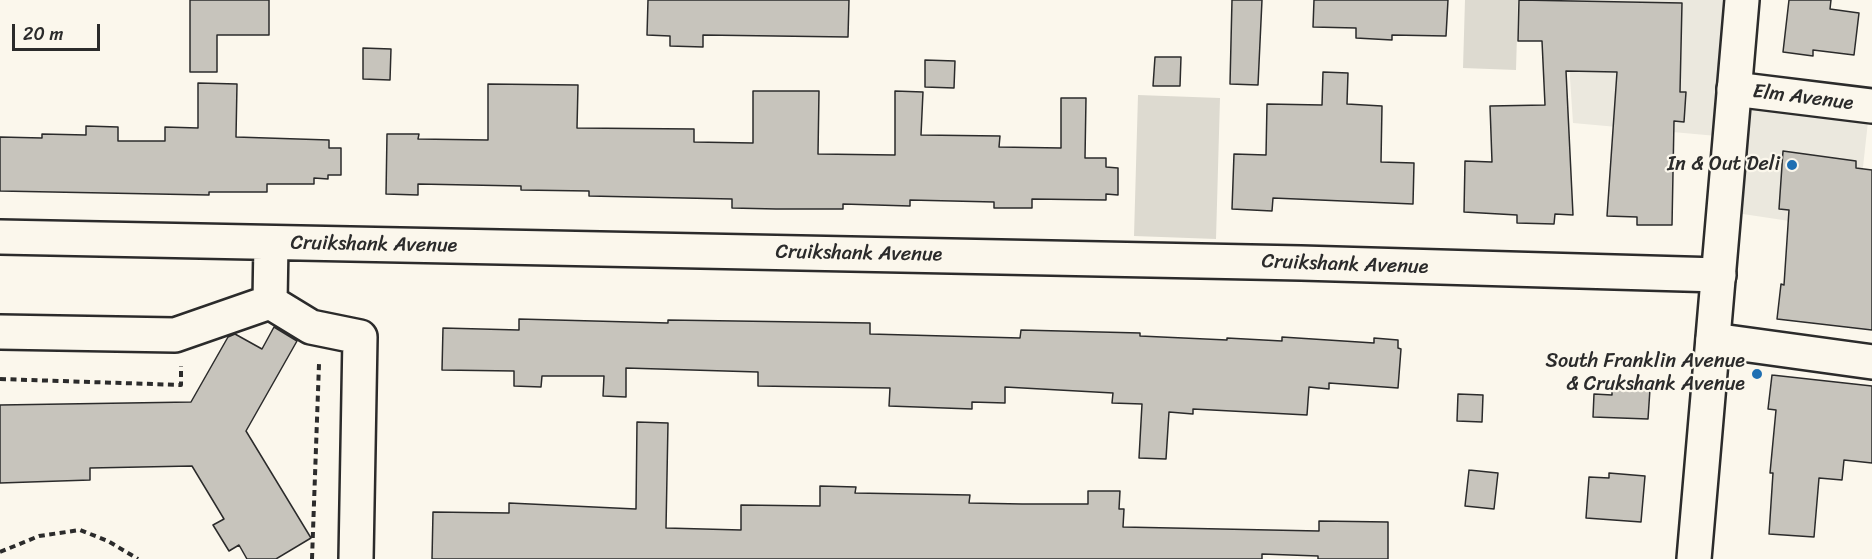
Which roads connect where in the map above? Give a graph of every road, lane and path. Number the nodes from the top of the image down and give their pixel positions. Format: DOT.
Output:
graph roads {
  1 [pos="1742,0"];
  2 [pos="1734,89"];
  3 [pos="1872,106"];
  4 [pos="0,237"];
  5 [pos="271,243"];
  6 [pos="1719,275"];
  7 [pos="270,302"];
  8 [pos="0,333"];
  9 [pos="180,334"];
  10 [pos="1713,340"];
  11 [pos="1872,362"];
  12 [pos="319,364"];
  13 [pos="0,379"];
  14 [pos="0,552"];
  15 [pos="138,559"];
  16 [pos="312,559"];
  17 [pos="356,559"];
  18 [pos="1694,559"];
  1 -- 2 [label="street"];
  2 -- 3 [label="street, Elm Avenue"];
  2 -- 6 [label="street"];
  4 -- 5 [label="street, Cruikshank Avenue"];
  5 -- 6 [label="street, Cruikshank Avenue"];
  5 -- 7 [label="street"];
  6 -- 10 [label="street"];
  7 -- 9 [label="street"];
  7 -- 17 [label="street"];
  8 -- 9 [label="street"];
  9 -- 13 [label="path"];
  10 -- 11 [label="street"];
  10 -- 18 [label="street"];
  12 -- 16 [label="path"];
  14 -- 15 [label="path"];
}
